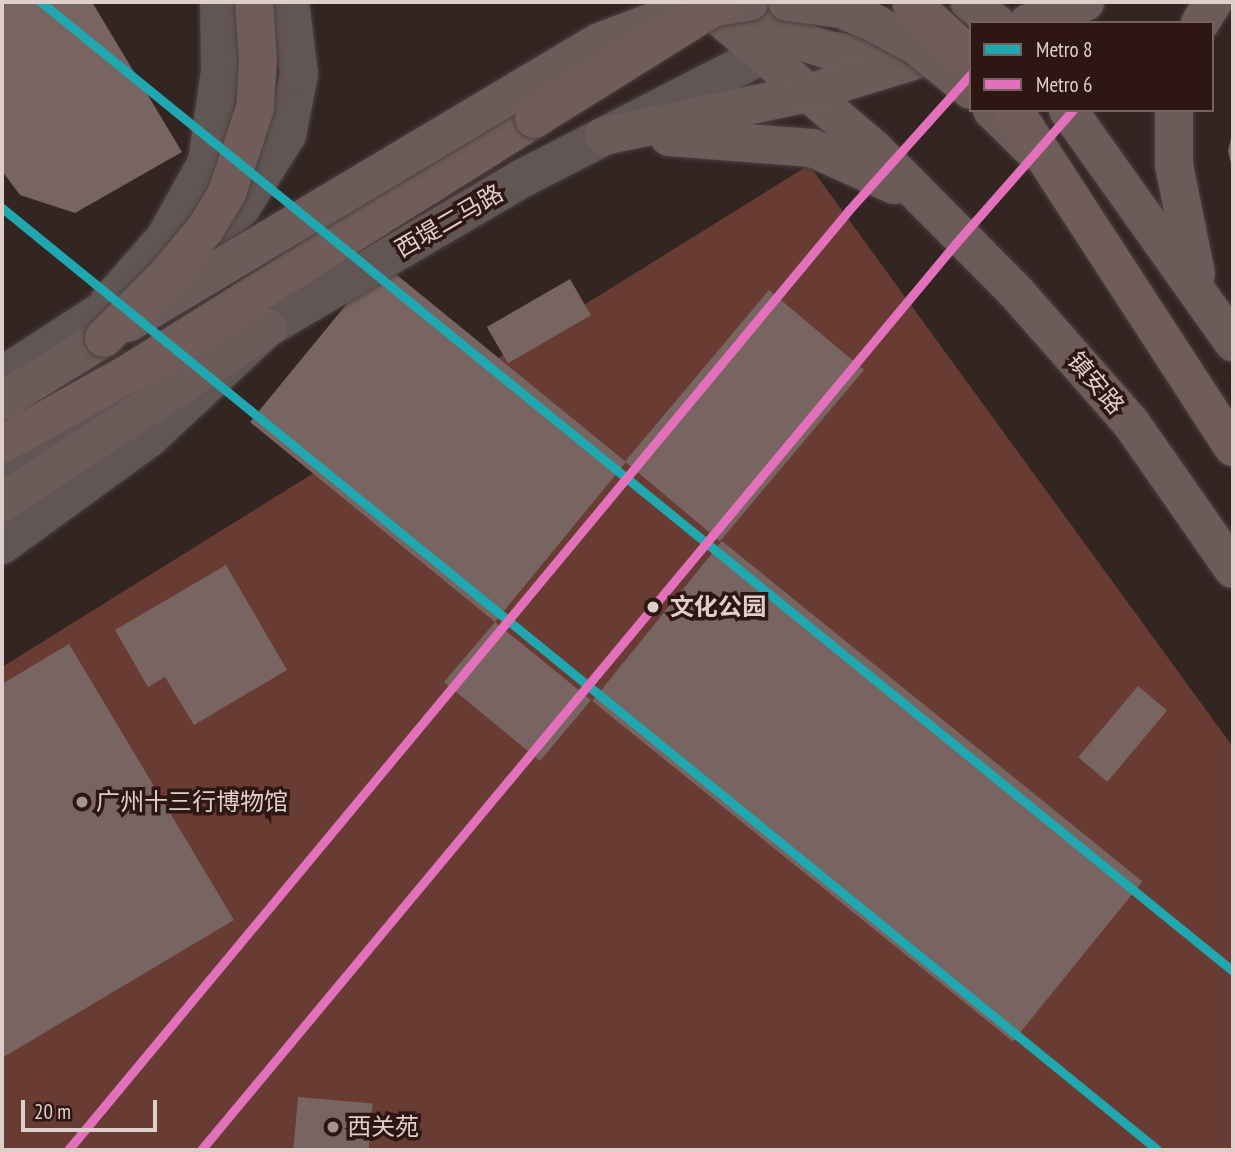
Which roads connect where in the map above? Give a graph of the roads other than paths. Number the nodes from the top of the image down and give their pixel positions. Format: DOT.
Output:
graph roads {
  1 [pos="219,2"];
  2 [pos="254,2"];
  3 [pos="290,2"];
  4 [pos="702,2"];
  5 [pos="722,2"];
  6 [pos="730,2"];
  7 [pos="749,2"];
  8 [pos="787,2"];
  9 [pos="824,2"];
  10 [pos="911,2"];
  11 [pos="969,2"];
  12 [pos="1085,2"];
  13 [pos="1213,2"];
  14 [pos="993,21"];
  15 [pos="1033,21"];
  16 [pos="1200,21"];
  17 [pos="969,43"];
  18 [pos="969,43"];
  19 [pos="779,48"];
  20 [pos="969,55"];
  21 [pos="969,88"];
  22 [pos="808,93"];
  23 [pos="994,112"];
  24 [pos="1015,112"];
  25 [pos="1069,112"];
  26 [pos="1174,112"];
  27 [pos="604,136"];
  28 [pos="1061,180"];
  29 [pos="940,212"];
  30 [pos="1200,294"];
  31 [pos="101,326"];
  32 [pos="267,328"];
  33 [pos="1233,342"];
  34 [pos="4,375"];
  35 [pos="2,444"];
  36 [pos="1233,447"];
  37 [pos="2,467"];
  38 [pos="2,503"];
  39 [pos="2,545"];
  40 [pos="1233,569"];
  1 -- 31 [label="main road"];
  2 -- 31 [label="highway, bridge"];
  3 -- 31 [label="main road"];
  4 -- 19 [label="main road"];
  5 -- 35 [label="highway, bridge"];
  6 -- 19 [label="main road"];
  7 -- 31 [label="main road, bridge"];
  8 -- 21 [label="main road, bridge"];
  9 -- 19 [label="main road, 西堤二马路"];
  10 -- 20 [label="highway, bridge"];
  11 -- 14 [label="main road"];
  12 -- 15 [label="main road"];
  13 -- 16 [label="main road"];
  17 -- 19 [label="main road"];
  18 -- 22 [label="main road"];
  19 -- 22 [label="main road"];
  19 -- 27 [label="main road, 西堤二马路"];
  22 -- 27 [label="main road"];
  22 -- 29 [label="main road"];
  23 -- 28 [label="main road"];
  24 -- 28 [label="highway"];
  25 -- 30 [label="main road"];
  26 -- 30 [label="main road"];
  27 -- 29 [label="main road"];
  27 -- 32 [label="main road, 西堤二马路"];
  28 -- 36 [label="highway"];
  29 -- 40 [label="main road, 镇安路"];
  30 -- 33 [label="main road"];
  31 -- 34 [label="main road"];
  32 -- 37 [label="main road"];
  32 -- 38 [label="main road"];
  32 -- 39 [label="main road, 西堤二马路"];
}
